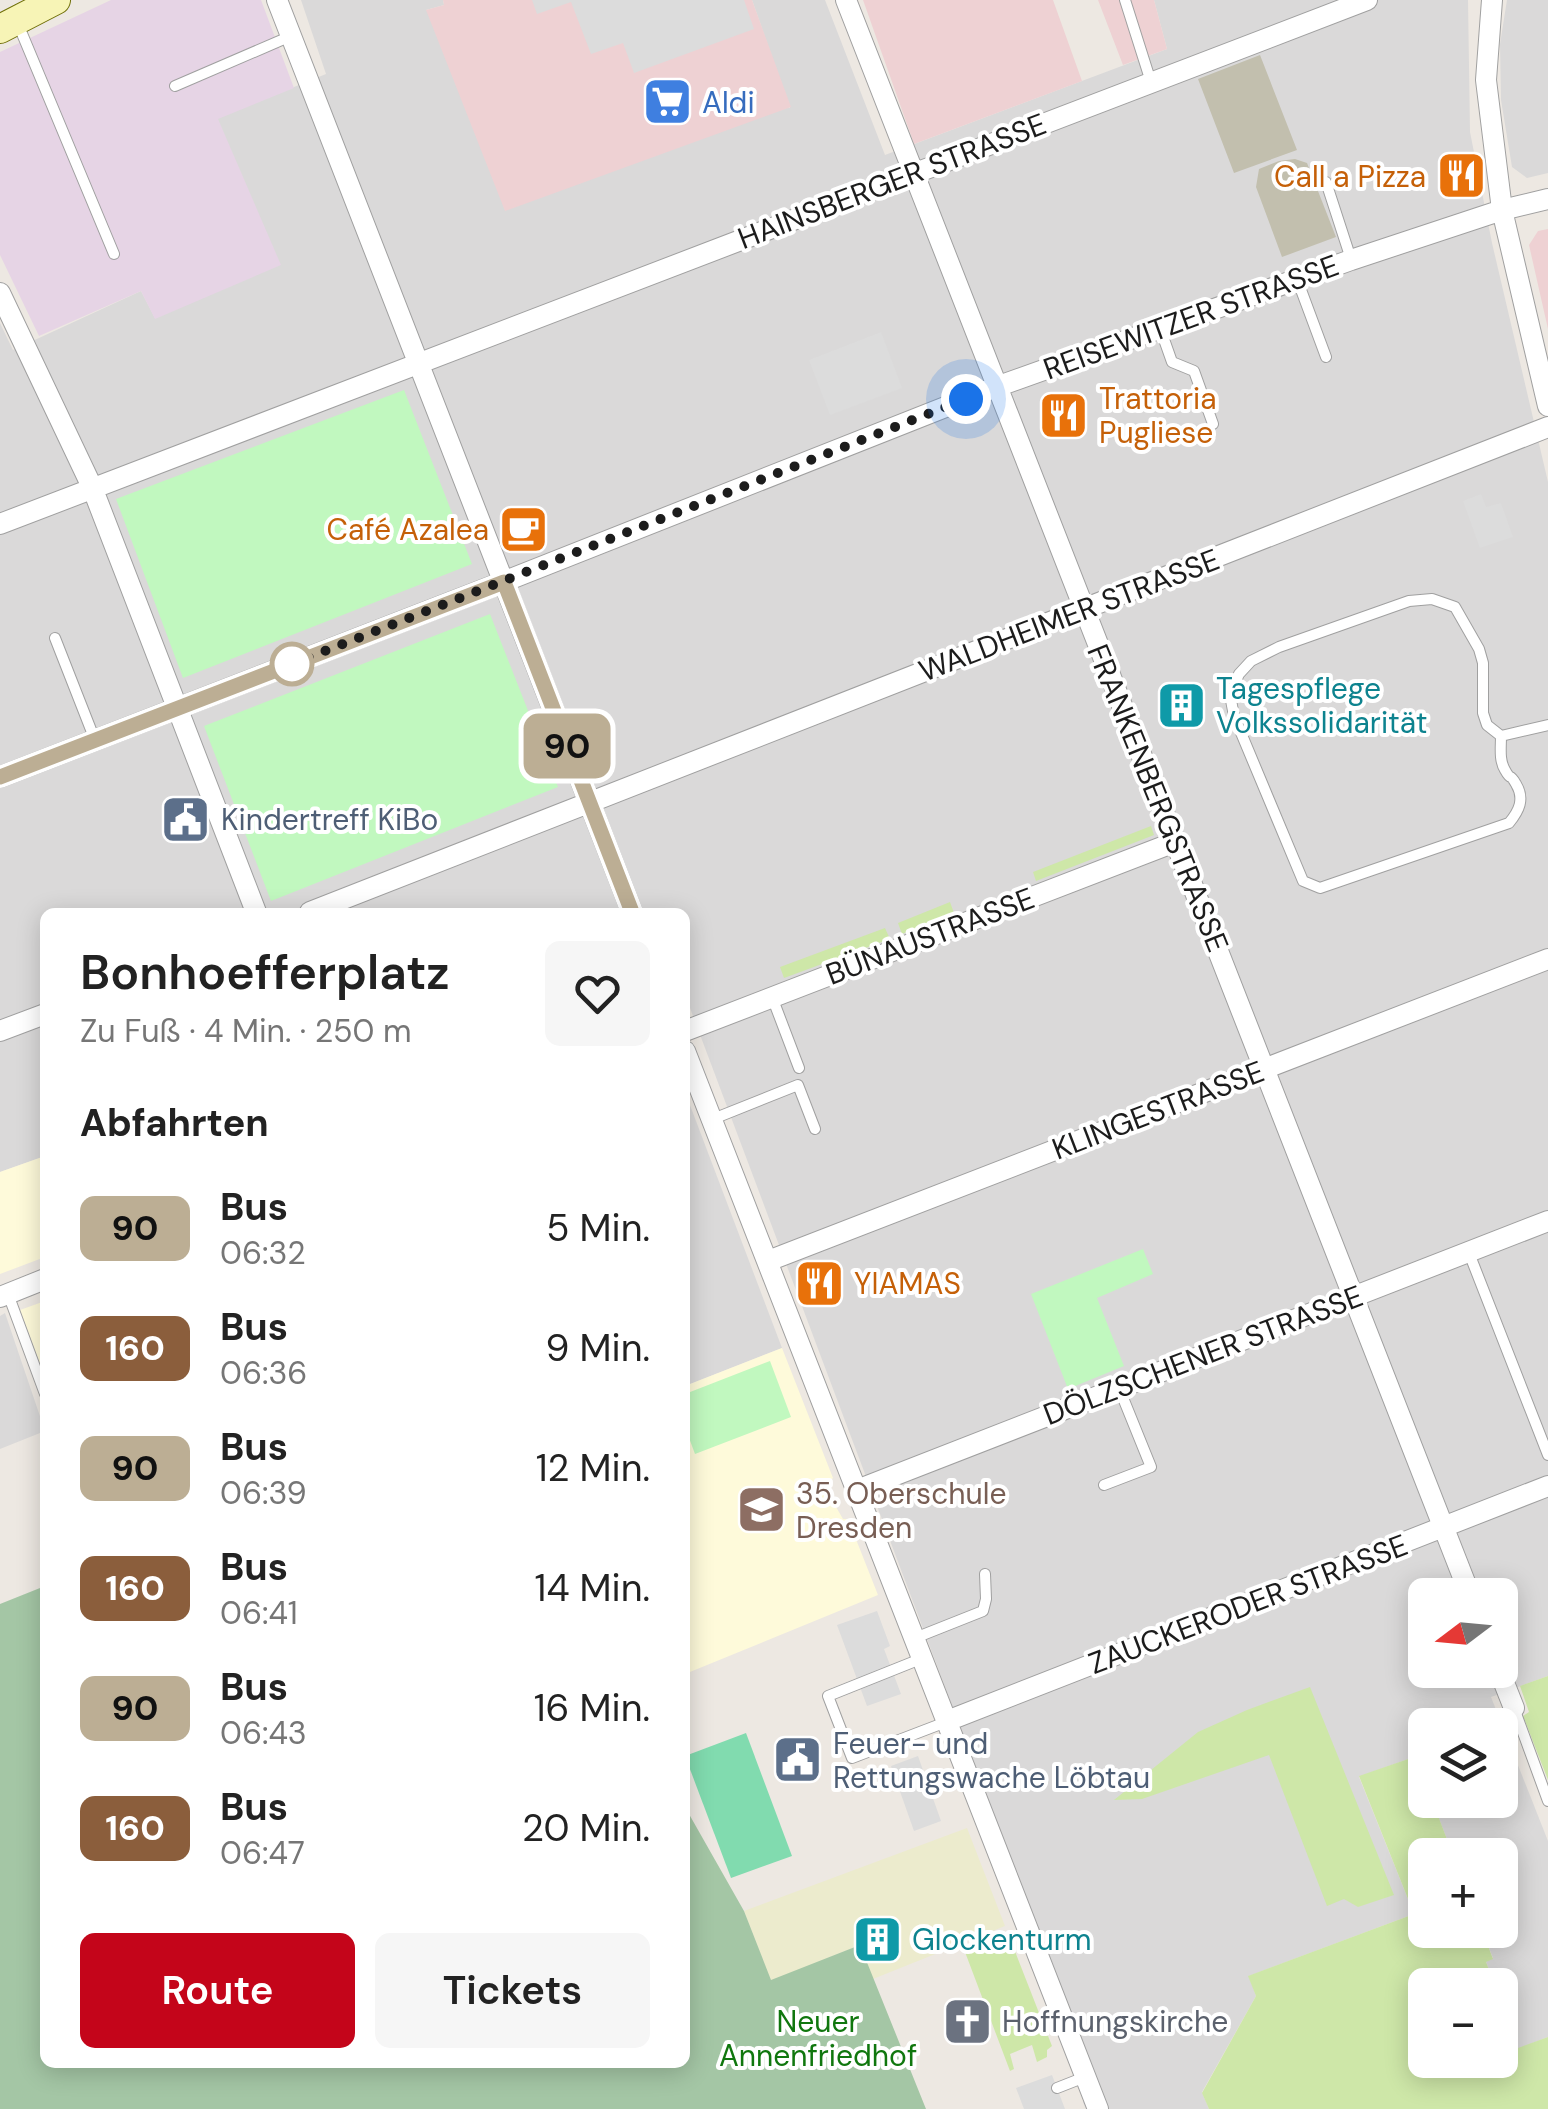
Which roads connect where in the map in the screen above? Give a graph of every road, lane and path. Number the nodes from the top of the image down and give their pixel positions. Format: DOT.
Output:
graph roads {
  1 [pos="56,0"];
  2 [pos="277,0"];
  3 [pos="846,0"];
  4 [pos="1124,0"];
  5 [pos="1367,0"];
  6 [pos="1492,0"];
  7 [pos="8,24"];
  8 [pos="291,36"];
  9 [pos="1151,82"];
  10 [pos="175,86"];
  11 [pos="913,173"];
  12 [pos="1326,182"];
  13 [pos="1548,199"];
  14 [pos="1502,210"];
  15 [pos="114,254"];
  16 [pos="1351,260"];
  17 [pos="1297,279"];
  18 [pos="0,293"];
  19 [pos="1160,328"];
  20 [pos="1326,357"];
  21 [pos="418,362"];
  22 [pos="996,387"];
  23 [pos="1548,406"];
  24 [pos="1213,424"];
  25 [pos="1548,427"];
  26 [pos="92,487"];
  27 [pos="0,524"];
  28 [pos="504,582"];
  29 [pos="1083,610"];
  30 [pos="55,638"];
  31 [pos="177,708"];
  32 [pos="1548,725"];
  33 [pos="1501,736"];
  34 [pos="94,740"];
  35 [pos="0,776"];
  36 [pos="590,804"];
  37 [pos="1175,842"];
  38 [pos="254,908"];
  39 [pos="320,908"];
  40 [pos="630,908"];
  41 [pos="1548,959"];
  42 [pos="772,997"];
  43 [pos="40,1016"];
  44 [pos="690,1029"];
  45 [pos="0,1032"];
  46 [pos="690,1064"];
  47 [pos="799,1068"];
  48 [pos="1264,1068"];
  49 [pos="713,1119"];
  50 [pos="814,1129"];
  51 [pos="1548,1221"];
  52 [pos="1469,1252"];
  53 [pos="768,1260"];
  54 [pos="40,1281"];
  55 [pos="4,1296"];
  56 [pos="1354,1297"];
  57 [pos="40,1382"];
  58 [pos="1119,1388"];
  59 [pos="1548,1456"];
  60 [pos="1104,1485"];
  61 [pos="1548,1486"];
  62 [pos="857,1490"];
  63 [pos="1444,1528"];
  64 [pos="984,1574"];
  65 [pos="1463,1578"];
  66 [pos="915,1638"];
  67 [pos="923,1658"];
  68 [pos="1506,1688"];
  69 [pos="1514,1708"];
  70 [pos="1518,1719"];
  71 [pos="948,1721"];
  72 [pos="1548,1801"];
  73 [pos="1086,2077"];
  74 [pos="1057,2088"];
  75 [pos="1098,2109"];
  1 -- 7 [label="main road"];
  2 -- 8 [label="street"];
  3 -- 11 [label="street, FRANKENBERGSTRASSE"];
  4 -- 9 [label="lane"];
  5 -- 9 [label="street, HAINSBERGER STRASSE"];
  6 -- 14 [label="street"];
  7 -- 15 [label="lane"];
  8 -- 10 [label="lane"];
  8 -- 21 [label="street"];
  9 -- 11 [label="street, HAINSBERGER STRASSE"];
  11 -- 21 [label="street, HAINSBERGER STRASSE"];
  11 -- 22 [label="street, FRANKENBERGSTRASSE"];
  12 -- 16 [label="lane"];
  13 -- 14 [label="street, REISEWITZER STRASSE"];
  14 -- 16 [label="street, REISEWITZER STRASSE"];
  14 -- 23 [label="street"];
  16 -- 17 [label="street, REISEWITZER STRASSE"];
  17 -- 19 [label="street, REISEWITZER STRASSE"];
  17 -- 20 [label="lane"];
  18 -- 26 [label="street"];
  19 -- 22 [label="street, REISEWITZER STRASSE"];
  19 -- 24 [label="lane"];
  21 -- 26 [label="street, HAINSBERGER STRASSE"];
  21 -- 28 [label="street"];
  22 -- 28 [label="street, REISEWITZER STRASSE"];
  22 -- 29 [label="street, FRANKENBERGSTRASSE"];
  25 -- 29 [label="street, WALDHEIMER STRASSE"];
  26 -- 27 [label="street, HAINSBERGER STRASSE"];
  26 -- 31 [label="street"];
  28 -- 31 [label="street, REISEWITZER STRASSE"];
  28 -- 36 [label="street"];
  29 -- 36 [label="street, WALDHEIMER STRASSE"];
  29 -- 37 [label="street, FRANKENBERGSTRASSE"];
  30 -- 34 [label="lane"];
  31 -- 34 [label="street, REISEWITZER STRASSE"];
  31 -- 38 [label="street"];
  32 -- 33 [label="lane"];
  33 -- 33 [label="lane"];
  34 -- 35 [label="street, REISEWITZER STRASSE"];
  36 -- 39 [label="street, WALDHEIMER STRASSE"];
  36 -- 40 [label="street"];
  37 -- 42 [label="street, BÜNAUSTRASSE"];
  37 -- 48 [label="street, FRANKENBERGSTRASSE"];
  41 -- 48 [label="street, KLINGESTRASSE"];
  42 -- 44 [label="street, BÜNAUSTRASSE"];
  42 -- 47 [label="lane"];
  43 -- 45 [label="street"];
  46 -- 49 [label="street"];
  48 -- 53 [label="street, KLINGESTRASSE"];
  48 -- 56 [label="street, FRANKENBERGSTRASSE"];
  49 -- 50 [label="lane"];
  49 -- 53 [label="street"];
  51 -- 52 [label="street, DÖLZSCHENER STRASSE"];
  52 -- 56 [label="street, DÖLZSCHENER STRASSE"];
  52 -- 59 [label="lane"];
  53 -- 62 [label="street"];
  54 -- 55 [label="street"];
  55 -- 57 [label="lane"];
  56 -- 58 [label="street, DÖLZSCHENER STRASSE"];
  56 -- 63 [label="street, FRANKENBERGSTRASSE"];
  58 -- 60 [label="lane"];
  58 -- 62 [label="street, DÖLZSCHENER STRASSE"];
  61 -- 63 [label="street, ZAUCKERODER STRASSE"];
  62 -- 66 [label="street"];
  63 -- 65 [label="street, FRANKENBERGSTRASSE"];
  63 -- 71 [label="street, ZAUCKERODER STRASSE"];
  64 -- 66 [label="lane"];
  66 -- 67 [label="street"];
  67 -- 71 [label="street"];
  67 -- 71 [label="lane"];
  68 -- 69 [label="street"];
  70 -- 72 [label="lane"];
  71 -- 73 [label="street"];
  73 -- 74 [label="lane"];
  73 -- 75 [label="street"];
}
